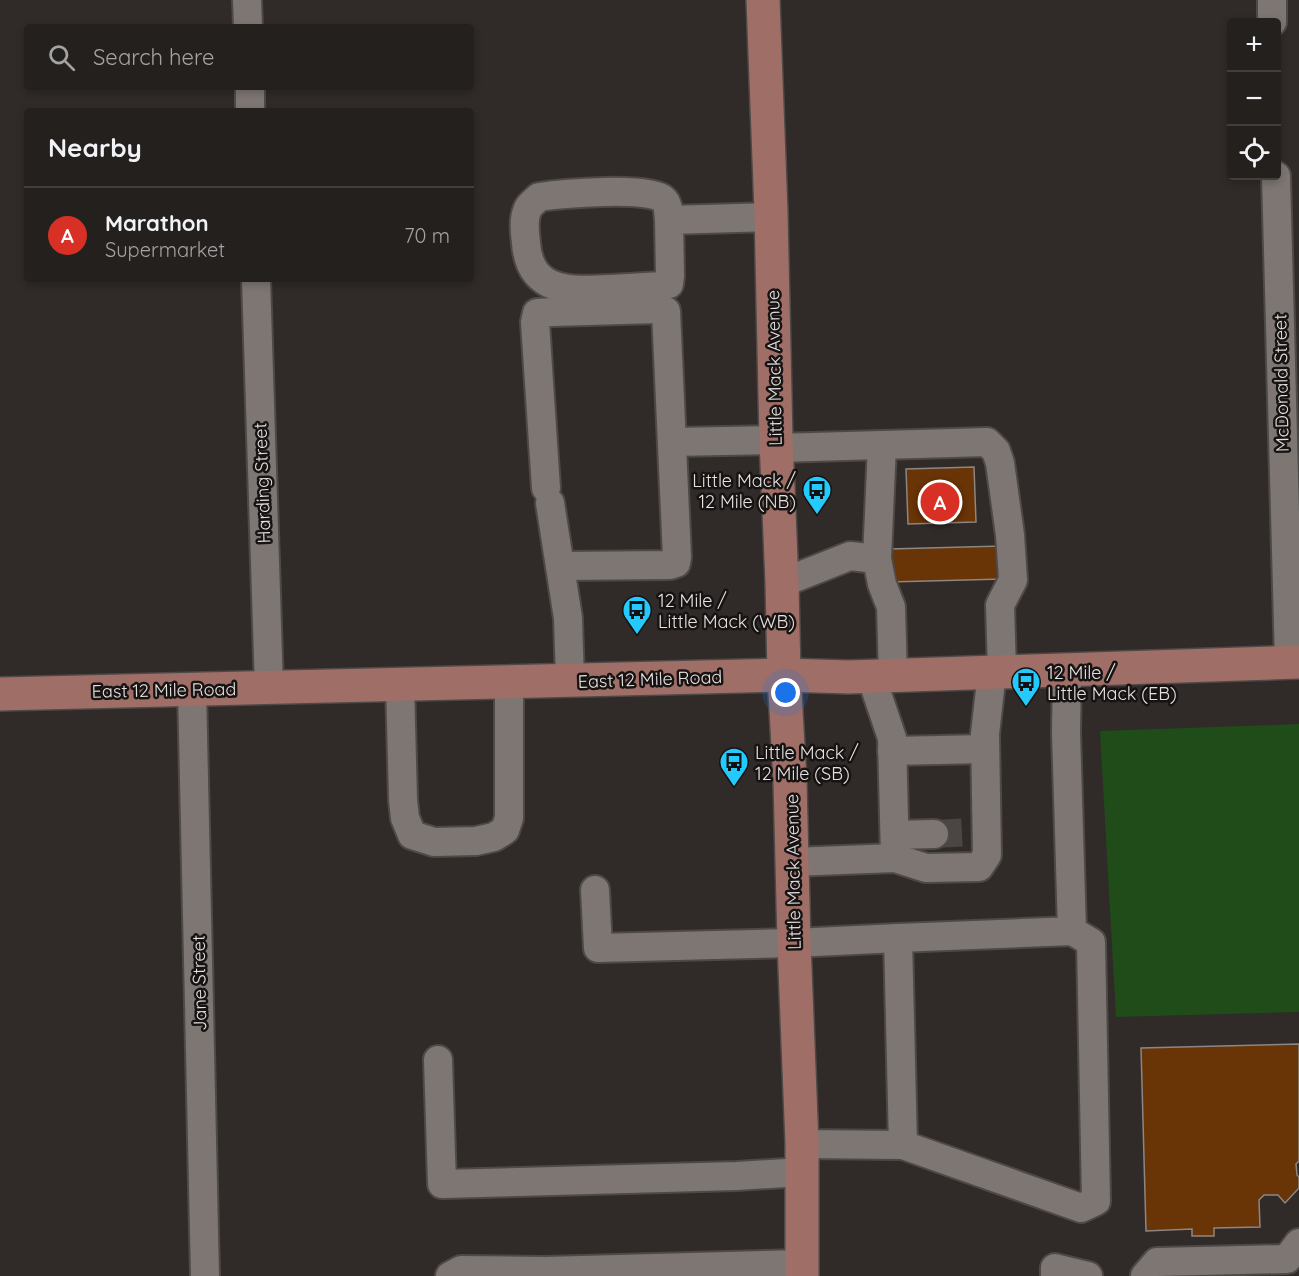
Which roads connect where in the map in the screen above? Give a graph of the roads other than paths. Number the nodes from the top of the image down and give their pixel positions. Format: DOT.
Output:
graph roads {
  1 [pos="247,0"];
  2 [pos="764,0"];
  3 [pos="1272,0"];
  4 [pos="1272,18"];
  5 [pos="248,24"];
  6 [pos="250,90"];
  7 [pos="250,108"];
  8 [pos="1276,180"];
  9 [pos="771,217"];
  10 [pos="669,220"];
  11 [pos="256,282"];
  12 [pos="672,442"];
  13 [pos="776,444"];
  14 [pos="882,445"];
  15 [pos="877,559"];
  16 [pos="561,566"];
  17 [pos="782,583"];
  18 [pos="1294,662"];
  19 [pos="1067,669"];
  20 [pos="997,672"];
  21 [pos="784,675"];
  22 [pos="882,676"];
  23 [pos="570,681"];
  24 [pos="509,683"];
  25 [pos="400,684"];
  26 [pos="269,688"];
  27 [pos="192,689"];
  28 [pos="0,694"];
  29 [pos="985,749"];
  30 [pos="892,751"];
  31 [pos="934,841"];
  32 [pos="895,847"];
  33 [pos="792,862"];
  34 [pos="595,890"];
  35 [pos="1072,931"];
  36 [pos="898,938"];
  37 [pos="794,943"];
  38 [pos="438,1060"];
  39 [pos="903,1145"];
  40 [pos="802,1158"];
  41 [pos="1294,1254"];
  42 [pos="1223,1268"];
  43 [pos="802,1270"];
  44 [pos="538,1274"];
  45 [pos="205,1276"];
  46 [pos="450,1276"];
  47 [pos="1055,1276"];
  48 [pos="1088,1276"];
  49 [pos="1145,1276"];
  1 -- 5 [label="street"];
  2 -- 9 [label="main road, Little Mack Avenue"];
  3 -- 4 [label="street"];
  6 -- 7 [label="street"];
  8 -- 18 [label="street, McDonald Street"];
  9 -- 10 [label="street"];
  9 -- 13 [label="main road, Little Mack Avenue"];
  10 -- 10 [label="street"];
  11 -- 26 [label="street, Harding Street"];
  12 -- 13 [label="street"];
  12 -- 16 [label="street"];
  12 -- 16 [label="street"];
  13 -- 14 [label="street"];
  13 -- 17 [label="main road, Little Mack Avenue"];
  14 -- 15 [label="street"];
  14 -- 20 [label="street"];
  15 -- 17 [label="street"];
  15 -- 22 [label="street"];
  16 -- 23 [label="street"];
  17 -- 21 [label="main road, Little Mack Avenue"];
  18 -- 19 [label="main road, East 12 Mile Road"];
  19 -- 20 [label="main road, East 12 Mile Road"];
  19 -- 35 [label="street"];
  20 -- 22 [label="main road, East 12 Mile Road"];
  20 -- 29 [label="street"];
  21 -- 22 [label="main road, East 12 Mile Road"];
  21 -- 23 [label="main road, East 12 Mile Road"];
  21 -- 33 [label="main road, Little Mack Avenue"];
  22 -- 30 [label="street"];
  23 -- 24 [label="main road, East 12 Mile Road"];
  24 -- 25 [label="main road, East 12 Mile Road"];
  24 -- 25 [label="street"];
  25 -- 26 [label="main road, East 12 Mile Road"];
  26 -- 27 [label="main road, East 12 Mile Road"];
  27 -- 28 [label="main road, East 12 Mile Road"];
  27 -- 45 [label="street, Jane Street"];
  29 -- 30 [label="street"];
  29 -- 32 [label="street"];
  30 -- 32 [label="street"];
  31 -- 32 [label="street"];
  32 -- 33 [label="street"];
  33 -- 37 [label="main road, Little Mack Avenue"];
  34 -- 37 [label="street"];
  35 -- 36 [label="street"];
  35 -- 39 [label="street"];
  36 -- 37 [label="street"];
  36 -- 39 [label="street"];
  37 -- 40 [label="main road, Little Mack Avenue"];
  38 -- 40 [label="street"];
  39 -- 40 [label="street"];
  40 -- 43 [label="main road, Little Mack Avenue"];
  41 -- 42 [label="street"];
  42 -- 49 [label="street"];
  43 -- 44 [label="street"];
  44 -- 46 [label="street"];
  47 -- 48 [label="street"];
}
